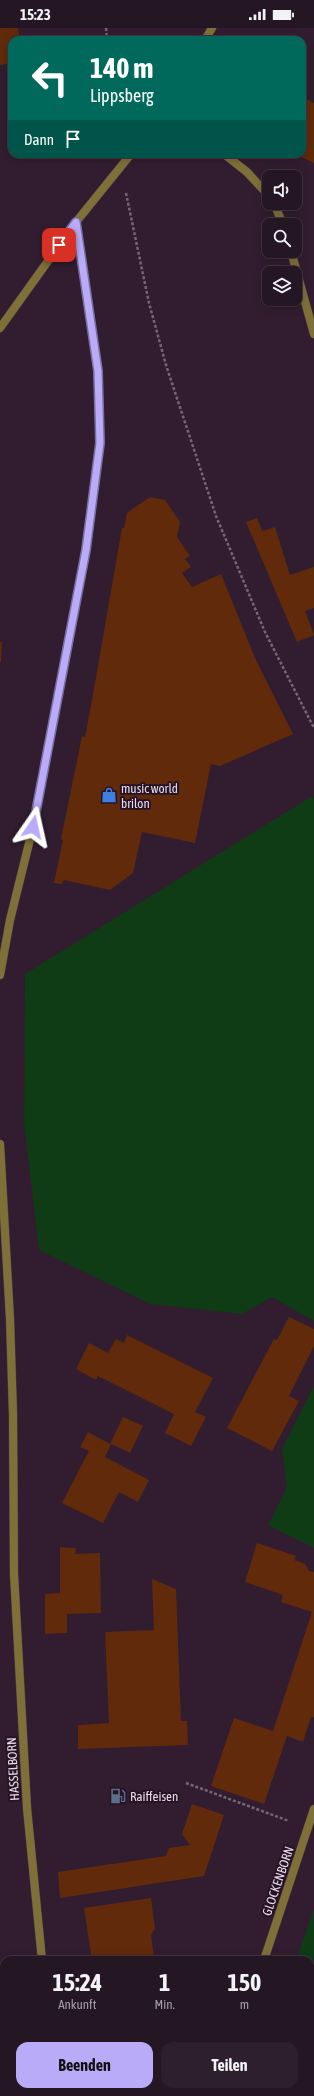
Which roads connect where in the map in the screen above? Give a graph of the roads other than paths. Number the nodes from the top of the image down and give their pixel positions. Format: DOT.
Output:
graph roads {
  1 [pos="128,158"];
  2 [pos="229,158"];
  3 [pos="262,188"];
  4 [pos="76,222"];
  5 [pos="293,258"];
  6 [pos="0,328"];
  7 [pos="314,334"];
  8 [pos="0,975"];
  9 [pos="0,1144"];
  10 [pos="314,1810"];
  11 [pos="42,1956"];
  12 [pos="265,1956"];
  1 -- 4 [label="street"];
  2 -- 3 [label="street"];
  4 -- 6 [label="street"];
  4 -- 8 [label="street"];
  5 -- 7 [label="street"];
  9 -- 11 [label="street, HASSELBORN"];
  10 -- 12 [label="street, GLOCKENBORN"];
}
